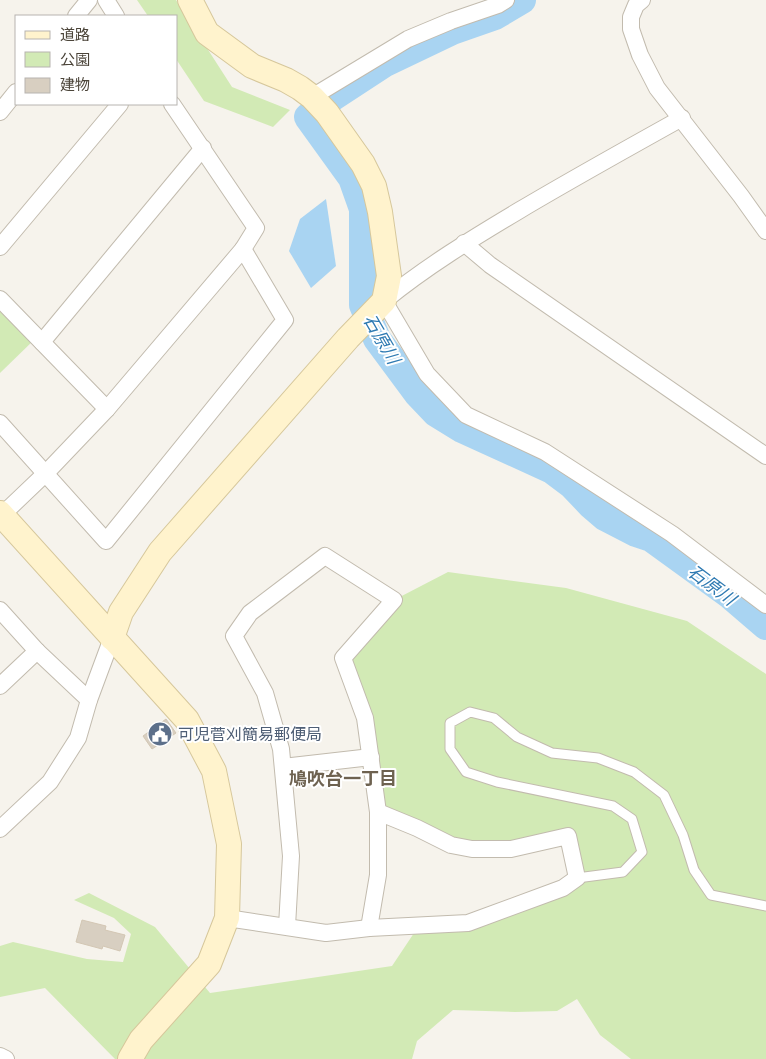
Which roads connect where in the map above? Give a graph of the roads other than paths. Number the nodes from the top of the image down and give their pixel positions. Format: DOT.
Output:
graph roads {
  1 [pos="89,0"];
  2 [pos="106,0"];
  3 [pos="190,0"];
  4 [pos="506,0"];
  5 [pos="642,0"];
  6 [pos="77,15"];
  7 [pos="115,15"];
  8 [pos="15,93"];
  9 [pos="119,105"];
  10 [pos="173,105"];
  11 [pos="320,105"];
  12 [pos="0,112"];
  13 [pos="682,118"];
  14 [pos="203,148"];
  15 [pos="766,231"];
  16 [pos="464,244"];
  17 [pos="0,247"];
  18 [pos="243,250"];
  19 [pos="0,299"];
  20 [pos="384,301"];
  21 [pos="42,342"];
  22 [pos="107,409"];
  23 [pos="0,423"];
  24 [pos="766,456"];
  25 [pos="46,473"];
  26 [pos="1,514"];
  27 [pos="766,605"];
  28 [pos="0,610"];
  29 [pos="112,638"];
  30 [pos="37,651"];
  31 [pos="0,686"];
  32 [pos="88,700"];
  33 [pos="371,757"];
  34 [pos="283,767"];
  35 [pos="378,812"];
  36 [pos="0,829"];
  37 [pos="578,878"];
  38 [pos="766,906"];
  39 [pos="227,918"];
  40 [pos="287,926"];
  41 [pos="369,928"];
  42 [pos="0,1056"];
  43 [pos="6,1059"];
  44 [pos="130,1059"];
  1 -- 6 [label="street"];
  2 -- 7 [label="street"];
  3 -- 11 [label="street"];
  4 -- 11 [label="street"];
  5 -- 13 [label="street"];
  8 -- 12 [label="street"];
  9 -- 17 [label="street"];
  10 -- 14 [label="street"];
  11 -- 20 [label="street"];
  13 -- 15 [label="street"];
  13 -- 16 [label="street"];
  14 -- 18 [label="street"];
  14 -- 21 [label="street"];
  16 -- 20 [label="street"];
  16 -- 24 [label="street"];
  18 -- 22 [label="street"];
  18 -- 25 [label="street"];
  19 -- 21 [label="street"];
  20 -- 27 [label="street"];
  20 -- 29 [label="street"];
  21 -- 22 [label="street"];
  22 -- 25 [label="street"];
  23 -- 25 [label="street"];
  25 -- 26 [label="street"];
  26 -- 29 [label="street"];
  28 -- 30 [label="street"];
  29 -- 32 [label="street"];
  29 -- 39 [label="street"];
  30 -- 31 [label="street"];
  30 -- 32 [label="street"];
  32 -- 36 [label="street"];
  33 -- 34 [label="street"];
  33 -- 34 [label="street"];
  33 -- 35 [label="street"];
  34 -- 40 [label="street"];
  35 -- 37 [label="street"];
  35 -- 41 [label="street"];
  37 -- 38 [label="lane"];
  37 -- 41 [label="street"];
  39 -- 40 [label="street"];
  39 -- 44 [label="street"];
  40 -- 41 [label="street"];
  42 -- 43 [label="street"];
}
